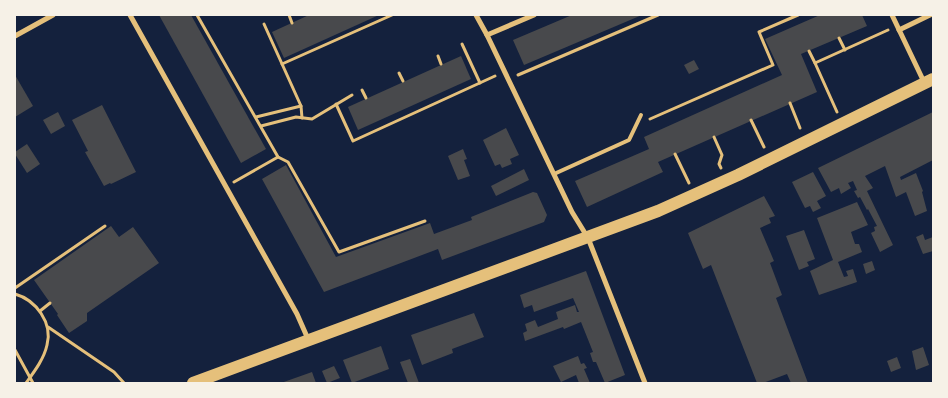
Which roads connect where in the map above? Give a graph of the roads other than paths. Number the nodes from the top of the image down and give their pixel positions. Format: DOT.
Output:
graph roads {
  1 [pos="52,15"];
  2 [pos="130,15"];
  3 [pos="476,15"];
  4 [pos="534,15"];
  5 [pos="892,15"];
  6 [pos="930,15"];
  7 [pos="898,28"];
  8 [pos="487,35"];
  9 [pos="15,36"];
  10 [pos="929,81"];
  11 [pos="641,115"];
  12 [pos="554,174"];
  13 [pos="588,238"];
  14 [pos="308,341"];
  15 [pos="193,383"];
  16 [pos="645,383"];
  1 -- 9 [label="street"];
  2 -- 14 [label="street"];
  3 -- 8 [label="street"];
  4 -- 8 [label="street"];
  5 -- 7 [label="street"];
  6 -- 7 [label="street"];
  7 -- 10 [label="street"];
  8 -- 12 [label="street"];
  10 -- 13 [label="main road"];
  11 -- 12 [label="lane"];
  12 -- 13 [label="street"];
  13 -- 14 [label="main road"];
  13 -- 16 [label="street"];
  14 -- 15 [label="main road"];
}
